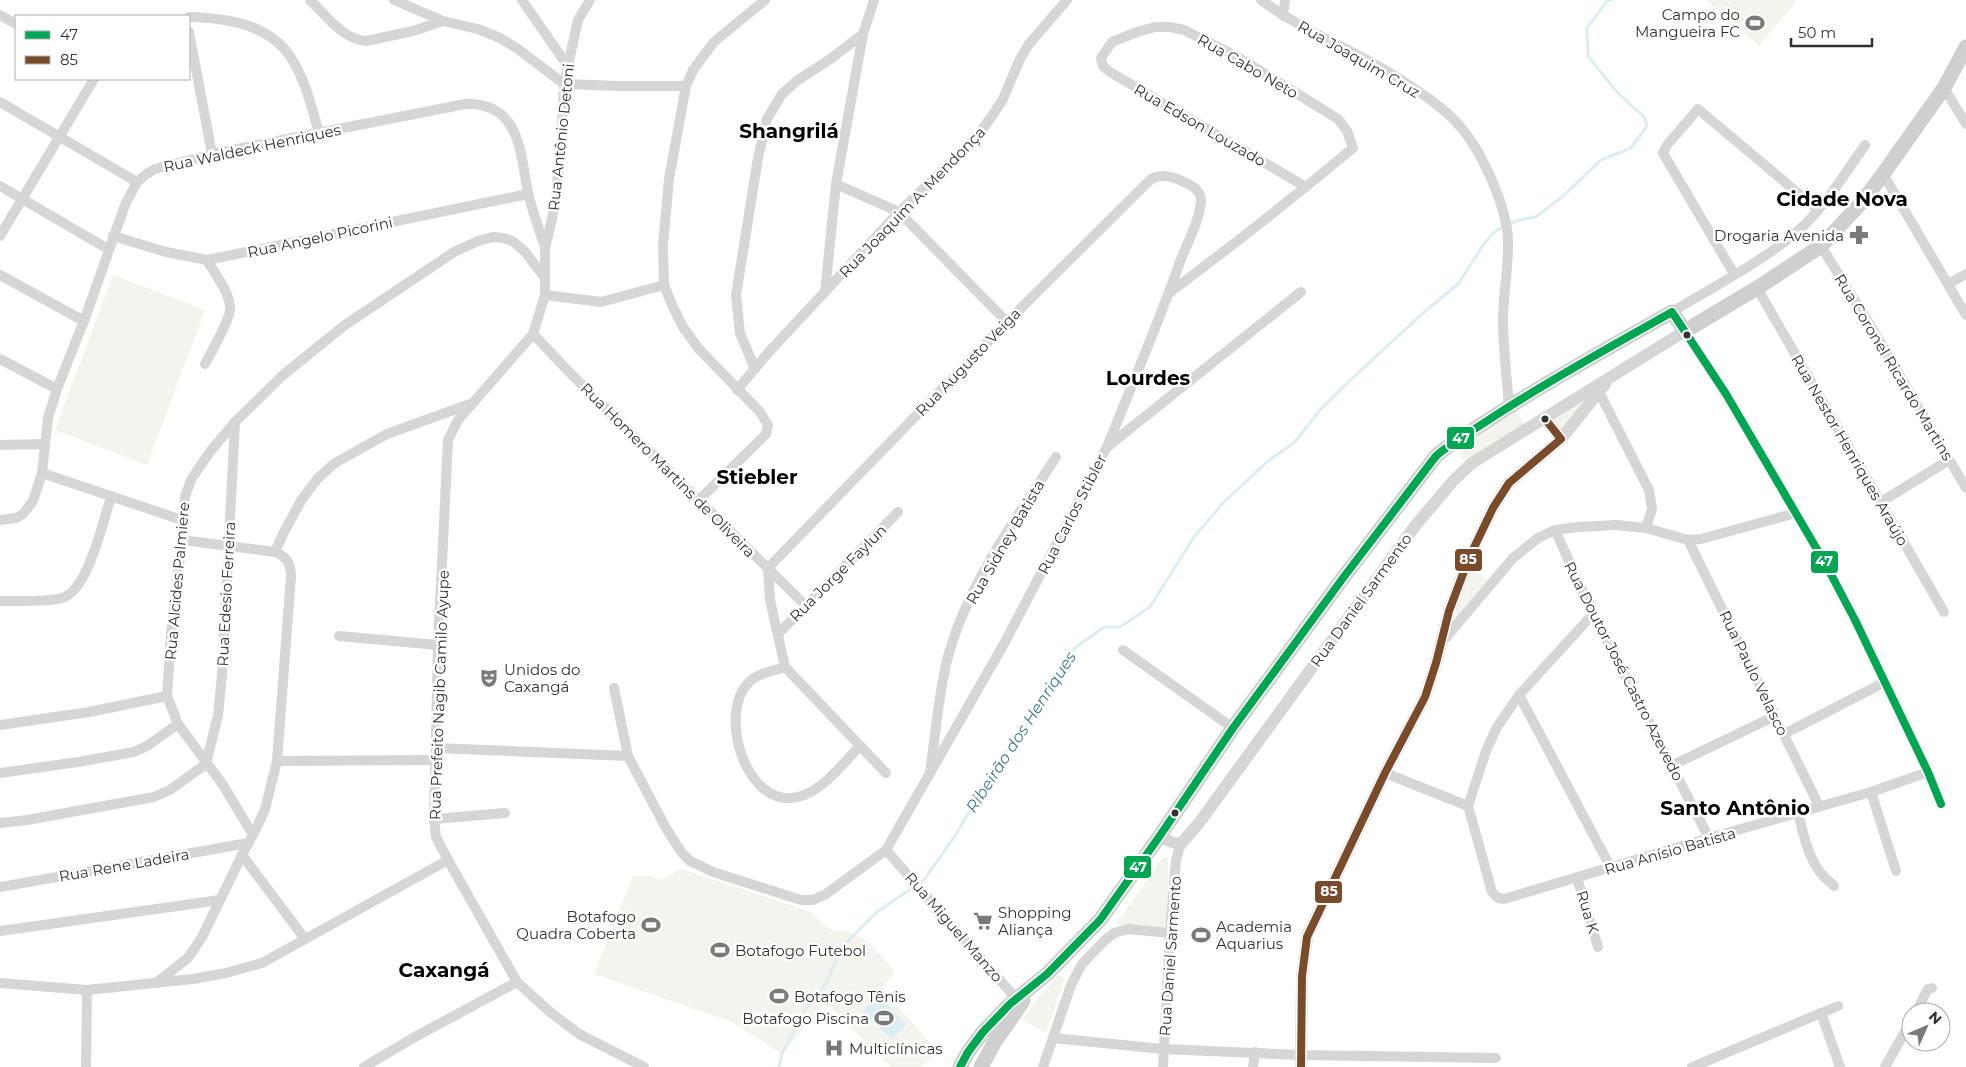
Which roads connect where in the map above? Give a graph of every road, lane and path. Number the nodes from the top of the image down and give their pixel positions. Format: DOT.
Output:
graph roads {
  1 [pos="310,0"];
  2 [pos="394,0"];
  3 [pos="522,0"];
  4 [pos="590,0"];
  5 [pos="765,0"];
  6 [pos="862,0"];
  7 [pos="1067,0"];
  8 [pos="1261,0"];
  9 [pos="1285,0"];
  10 [pos="873,2"];
  11 [pos="0,15"];
  12 [pos="190,16"];
  13 [pos="1284,16"];
  14 [pos="443,21"];
  15 [pos="15,23"];
  16 [pos="864,34"];
  17 [pos="190,37"];
  18 [pos="1966,47"];
  19 [pos="1101,58"];
  20 [pos="567,65"];
  21 [pos="1960,66"];
  22 [pos="93,80"];
  23 [pos="564,84"];
  24 [pos="686,86"];
  25 [pos="1944,88"];
  26 [pos="0,102"];
  27 [pos="1966,124"];
  28 [pos="319,133"];
  29 [pos="60,138"];
  30 [pos="1865,145"];
  31 [pos="212,154"];
  32 [pos="1883,174"];
  33 [pos="137,182"];
  34 [pos="836,184"];
  35 [pos="0,186"];
  36 [pos="1306,187"];
  37 [pos="528,194"];
  38 [pos="22,198"];
  39 [pos="1818,210"];
  40 [pos="899,212"];
  41 [pos="0,236"];
  42 [pos="113,236"];
  43 [pos="1821,246"];
  44 [pos="545,248"];
  45 [pos="108,249"];
  46 [pos="207,260"];
  47 [pos="1734,274"];
  48 [pos="1966,274"];
  49 [pos="0,275"];
  50 [pos="545,278"];
  51 [pos="664,284"];
  52 [pos="1948,284"];
  53 [pos="1757,288"];
  54 [pos="824,292"];
  55 [pos="1300,292"];
  56 [pos="1169,294"];
  57 [pos="545,296"];
  58 [pos="1672,312"];
  59 [pos="1966,315"];
  60 [pos="84,321"];
  61 [pos="1007,322"];
  62 [pos="1685,331"];
  63 [pos="533,334"];
  64 [pos="0,359"];
  65 [pos="205,364"];
  66 [pos="755,369"];
  67 [pos="1610,378"];
  68 [pos="57,389"];
  69 [pos="737,390"];
  70 [pos="1599,392"];
  71 [pos="472,403"];
  72 [pos="1509,407"];
  73 [pos="1545,419"];
  74 [pos="235,422"];
  75 [pos="1561,439"];
  76 [pos="44,444"];
  77 [pos="0,445"];
  78 [pos="1107,447"];
  79 [pos="1056,457"];
  80 [pos="1949,460"];
  81 [pos="42,473"];
  82 [pos="1966,488"];
  83 [pos="111,497"];
  84 [pos="699,500"];
  85 [pos="1881,502"];
  86 [pos="898,512"];
  87 [pos="1796,513"];
  88 [pos="0,520"];
  89 [pos="182,520"];
  90 [pos="1646,528"];
  91 [pos="1555,530"];
  92 [pos="182,540"];
  93 [pos="1688,540"];
  94 [pos="229,547"];
  95 [pos="275,552"];
  96 [pos="768,568"];
  97 [pos="0,601"];
  98 [pos="805,605"];
  99 [pos="1944,612"];
  100 [pos="1593,614"];
  101 [pos="778,634"];
  102 [pos="339,636"];
  103 [pos="1442,642"];
  104 [pos="438,645"];
  105 [pos="1123,650"];
  106 [pos="784,667"];
  107 [pos="1885,682"];
  108 [pos="614,688"];
  109 [pos="1519,695"];
  110 [pos="167,696"];
  111 [pos="1775,716"];
  112 [pos="178,724"];
  113 [pos="0,726"];
  114 [pos="1233,728"];
  115 [pos="1784,734"];
  116 [pos="860,746"];
  117 [pos="436,748"];
  118 [pos="628,756"];
  119 [pos="434,760"];
  120 [pos="277,761"];
  121 [pos="206,764"];
  122 [pos="1671,766"];
  123 [pos="886,772"];
  124 [pos="1928,772"];
  125 [pos="0,773"];
  126 [pos="1385,773"];
  127 [pos="930,777"];
  128 [pos="1871,792"];
  129 [pos="1941,804"];
  130 [pos="1468,806"];
  131 [pos="1819,806"];
  132 [pos="505,813"];
  133 [pos="1798,813"];
  134 [pos="434,819"];
  135 [pos="0,823"];
  136 [pos="1159,837"];
  137 [pos="1709,838"];
  138 [pos="250,839"];
  139 [pos="1180,846"];
  140 [pos="886,850"];
  141 [pos="242,854"];
  142 [pos="448,860"];
  143 [pos="1611,868"];
  144 [pos="1896,871"];
  145 [pos="1577,878"];
  146 [pos="1834,886"];
  147 [pos="0,887"];
  148 [pos="220,900"];
  149 [pos="0,932"];
  150 [pos="1170,933"];
  151 [pos="306,939"];
  152 [pos="1598,947"];
  153 [pos="517,982"];
  154 [pos="0,983"];
  155 [pos="156,983"];
  156 [pos="1932,988"];
  157 [pos="88,990"];
  158 [pos="1021,998"];
  159 [pos="1921,1002"];
  160 [pos="1838,1006"];
  161 [pos="1821,1013"];
  162 [pos="1053,1038"];
  163 [pos="1901,1039"];
  164 [pos="1163,1049"];
  165 [pos="1255,1052"];
  166 [pos="1496,1058"];
  167 [pos="1301,1061"];
  168 [pos="370,1066"];
  169 [pos="86,1067"];
  170 [pos="644,1067"];
  171 [pos="960,1067"];
  172 [pos="980,1067"];
  173 [pos="1042,1067"];
  174 [pos="1163,1067"];
  175 [pos="1253,1067"];
  176 [pos="1692,1067"];
  177 [pos="1840,1067"];
  178 [pos="1886,1067"];
  1 -- 14 [label="street"];
  2 -- 14 [label="street"];
  3 -- 20 [label="street"];
  4 -- 20 [label="street, Rua Antônio Detoni"];
  5 -- 24 [label="street"];
  6 -- 10 [label="street"];
  7 -- 40 [label="street, Rua Joaquim A. Mendonça"];
  8 -- 13 [label="street, Rua Joaquim Cruz"];
  9 -- 13 [label="street"];
  10 -- 16 [label="street"];
  11 -- 15 [label="street"];
  12 -- 28 [label="street"];
  13 -- 72 [label="street, Rua Joaquim Cruz"];
  14 -- 23 [label="street"];
  16 -- 34 [label="street"];
  16 -- 66 [label="street"];
  17 -- 31 [label="street"];
  18 -- 21 [label="main road"];
  19 -- 36 [label="street, Rua Edson Louzado"];
  19 -- 36 [label="street, Rua Cabo Neto"];
  20 -- 23 [label="street, Rua Antônio Detoni"];
  21 -- 25 [label="main road"];
  22 -- 29 [label="street"];
  23 -- 24 [label="street"];
  23 -- 44 [label="street, Rua Antônio Detoni"];
  24 -- 51 [label="street"];
  25 -- 27 [label="street"];
  25 -- 32 [label="main road"];
  26 -- 29 [label="street"];
  28 -- 31 [label="street, Rua Waldeck Henriques"];
  28 -- 37 [label="street, Rua Waldeck Henriques"];
  29 -- 33 [label="street"];
  29 -- 38 [label="street"];
  30 -- 39 [label="street"];
  31 -- 33 [label="street, Rua Waldeck Henriques"];
  32 -- 43 [label="main road"];
  32 -- 52 [label="street"];
  33 -- 42 [label="street, Rua Waldeck Henriques"];
  34 -- 40 [label="street"];
  34 -- 54 [label="street"];
  35 -- 38 [label="street"];
  36 -- 56 [label="street"];
  37 -- 44 [label="street, Rua Waldeck Henriques"];
  37 -- 46 [label="street, Rua Angelo Picorini"];
  38 -- 41 [label="street"];
  38 -- 45 [label="street"];
  39 -- 47 [label="street"];
  39 -- 47 [label="street"];
  40 -- 54 [label="street, Rua Joaquim A. Mendonça"];
  40 -- 61 [label="street"];
  42 -- 45 [label="street, Rua Waldeck Henriques"];
  42 -- 46 [label="street, Rua Angelo Picorini"];
  43 -- 53 [label="main road"];
  43 -- 80 [label="street, Rua Coronel Ricardo Martins"];
  44 -- 50 [label="street, Rua Prefeito Nagib Camilo Ayupe"];
  45 -- 60 [label="street, Rua Waldeck Henriques"];
  46 -- 65 [label="street"];
  47 -- 58 [label="street"];
  48 -- 52 [label="street"];
  49 -- 60 [label="street"];
  50 -- 57 [label="street, Rua Prefeito Nagib Camilo Ayupe"];
  50 -- 74 [label="street, Rua Alcides Palmiere"];
  51 -- 57 [label="street"];
  51 -- 69 [label="street"];
  52 -- 59 [label="street"];
  53 -- 62 [label="main road"];
  53 -- 85 [label="street, Rua Nestor Henriques Araújo"];
  54 -- 66 [label="street, Rua Joaquim A. Mendonça"];
  55 -- 78 [label="street, Rua Carlos Stibler"];
  56 -- 61 [label="street, Rua Augusto Veiga"];
  56 -- 78 [label="street"];
  57 -- 63 [label="street, Rua Prefeito Nagib Camilo Ayupe"];
  58 -- 62 [label="main road"];
  58 -- 72 [label="main road"];
  60 -- 68 [label="street, Rua Waldeck Henriques"];
  61 -- 96 [label="street, Rua Augusto Veiga"];
  62 -- 67 [label="street, Rua Daniel Sarmento"];
  62 -- 87 [label="street"];
  63 -- 71 [label="street, Rua Prefeito Nagib Camilo Ayupe"];
  63 -- 84 [label="street, Rua Homero Martins de Oliveira"];
  64 -- 68 [label="street"];
  66 -- 69 [label="street, Rua Joaquim A. Mendonça"];
  67 -- 70 [label="street"];
  67 -- 73 [label="street, Rua Daniel Sarmento"];
  68 -- 76 [label="street, Rua Waldeck Henriques"];
  69 -- 84 [label="street"];
  70 -- 75 [label="street"];
  70 -- 90 [label="street"];
  71 -- 95 [label="street"];
  71 -- 104 [label="street, Rua Prefeito Nagib Camilo Ayupe"];
  72 -- 114 [label="main road"];
  73 -- 75 [label="street"];
  73 -- 139 [label="street, Rua Daniel Sarmento"];
  74 -- 89 [label="street, Rua Alcides Palmiere"];
  74 -- 94 [label="street, Rua Edesio Ferreira"];
  75 -- 103 [label="street"];
  76 -- 77 [label="street"];
  76 -- 81 [label="street, Rua Waldeck Henriques"];
  78 -- 127 [label="street, Rua Carlos Stibler"];
  79 -- 127 [label="street, Rua Sidney Batista"];
  80 -- 82 [label="street, Rua Coronel Ricardo Martins"];
  80 -- 85 [label="street"];
  81 -- 83 [label="street"];
  81 -- 88 [label="street, Rua Waldeck Henriques"];
  83 -- 89 [label="street"];
  83 -- 97 [label="street"];
  84 -- 96 [label="street, Rua Homero Martins de Oliveira"];
  85 -- 99 [label="street, Rua Nestor Henriques Araújo"];
  86 -- 98 [label="street, Rua Jorge Faylun"];
  87 -- 93 [label="street"];
  87 -- 107 [label="street"];
  89 -- 92 [label="street, Rua Alcides Palmiere"];
  90 -- 91 [label="street"];
  90 -- 93 [label="street"];
  91 -- 100 [label="street, Rua Doutor José Castro Azevedo"];
  91 -- 103 [label="street"];
  92 -- 94 [label="street"];
  92 -- 110 [label="street, Rua Alcides Palmiere"];
  93 -- 111 [label="street, Rua Paulo Velasco"];
  94 -- 95 [label="street"];
  94 -- 121 [label="street, Rua Edesio Ferreira"];
  95 -- 120 [label="street"];
  96 -- 98 [label="street, Rua Homero Martins de Oliveira"];
  96 -- 101 [label="street"];
  98 -- 101 [label="street, Rua Jorge Faylun"];
  100 -- 109 [label="street"];
  100 -- 122 [label="street, Rua Doutor José Castro Azevedo"];
  101 -- 106 [label="street"];
  102 -- 104 [label="street"];
  103 -- 126 [label="street"];
  104 -- 117 [label="street, Rua Prefeito Nagib Camilo Ayupe"];
  105 -- 114 [label="street"];
  106 -- 116 [label="street"];
  106 -- 116 [label="street"];
  107 -- 115 [label="street"];
  107 -- 124 [label="street"];
  108 -- 118 [label="street"];
  109 -- 130 [label="street"];
  109 -- 143 [label="street"];
  110 -- 112 [label="street"];
  110 -- 113 [label="street"];
  111 -- 115 [label="street, Rua Paulo Velasco"];
  111 -- 122 [label="street"];
  112 -- 121 [label="street"];
  112 -- 125 [label="street"];
  114 -- 136 [label="main road"];
  115 -- 131 [label="street, Rua Paulo Velasco"];
  116 -- 123 [label="street"];
  117 -- 118 [label="street"];
  117 -- 119 [label="street, Rua Prefeito Nagib Camilo Ayupe"];
  118 -- 140 [label="street"];
  119 -- 120 [label="street"];
  119 -- 134 [label="street, Rua Prefeito Nagib Camilo Ayupe"];
  120 -- 138 [label="street"];
  121 -- 135 [label="street"];
  121 -- 138 [label="street"];
  122 -- 137 [label="street, Rua Doutor José Castro Azevedo"];
  124 -- 128 [label="street, Rua Anísio Batista"];
  124 -- 129 [label="street"];
  126 -- 130 [label="street"];
  126 -- 167 [label="street"];
  127 -- 140 [label="street, Rua Carlos Stibler"];
  128 -- 131 [label="street, Rua Anísio Batista"];
  128 -- 144 [label="street"];
  130 -- 145 [label="street, Rua Anísio Batista"];
  131 -- 133 [label="street, Rua Anísio Batista"];
  132 -- 134 [label="street"];
  133 -- 137 [label="street, Rua Anísio Batista"];
  133 -- 146 [label="street"];
  134 -- 142 [label="street, Rua Prefeito Nagib Camilo Ayupe"];
  136 -- 139 [label="street"];
  136 -- 158 [label="main road"];
  137 -- 143 [label="street, Rua Anísio Batista"];
  138 -- 141 [label="street"];
  138 -- 147 [label="street, Rua Rene Ladeira"];
  139 -- 150 [label="street, Rua Daniel Sarmento"];
  140 -- 158 [label="street, Rua Miguel Manzo"];
  141 -- 148 [label="street"];
  141 -- 151 [label="street"];
  142 -- 151 [label="street"];
  142 -- 153 [label="street, Rua Prefeito Nagib Camilo Ayupe"];
  143 -- 145 [label="street, Rua Anísio Batista"];
  145 -- 152 [label="street, Rua K"];
  148 -- 149 [label="street"];
  148 -- 155 [label="street"];
  150 -- 162 [label="street"];
  150 -- 164 [label="street, Rua Daniel Sarmento"];
  151 -- 155 [label="street"];
  153 -- 168 [label="street"];
  153 -- 170 [label="street, Rua Prefeito Nagib Camilo Ayupe"];
  154 -- 157 [label="street"];
  155 -- 157 [label="street"];
  156 -- 159 [label="street"];
  157 -- 169 [label="street"];
  158 -- 171 [label="main road"];
  158 -- 172 [label="main road"];
  160 -- 161 [label="street"];
  161 -- 176 [label="street"];
  161 -- 177 [label="street"];
  162 -- 164 [label="street"];
  162 -- 173 [label="street"];
  163 -- 178 [label="street"];
  164 -- 165 [label="street"];
  164 -- 174 [label="street, Rua Daniel Sarmento"];
  165 -- 167 [label="street"];
  165 -- 175 [label="street"];
  166 -- 167 [label="street"];
}
